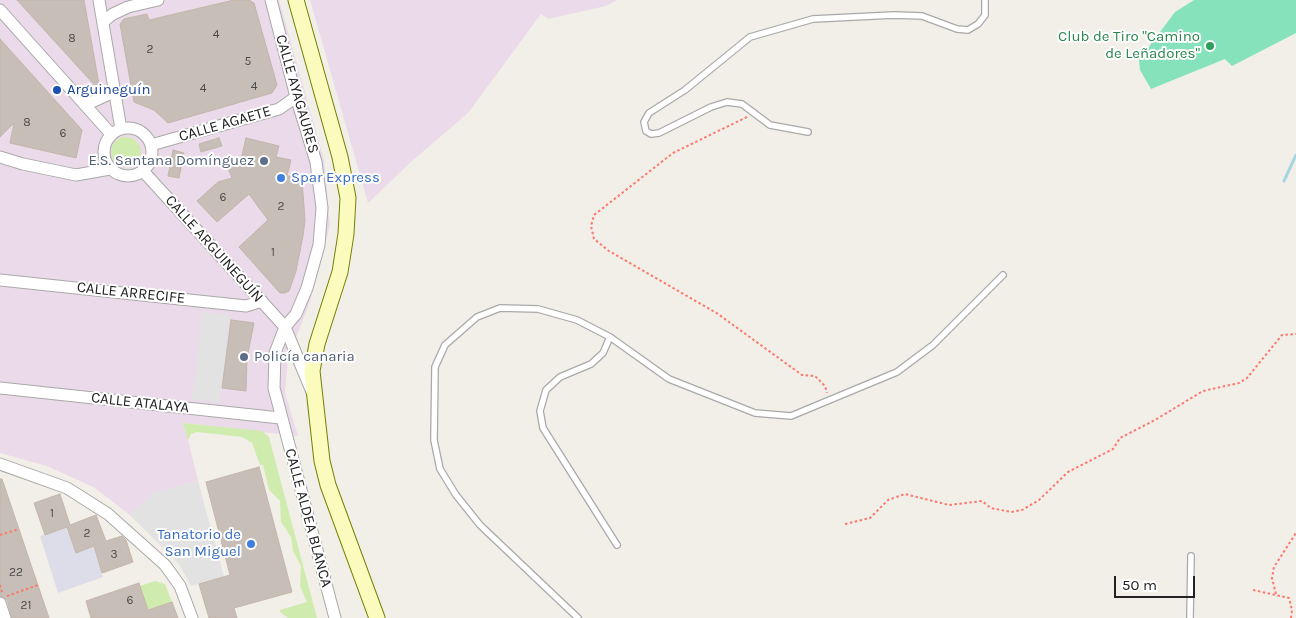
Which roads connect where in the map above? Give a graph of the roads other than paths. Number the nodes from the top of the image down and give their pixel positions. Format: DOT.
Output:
graph roads {
  1 [pos="99,0"];
  2 [pos="158,0"];
  3 [pos="271,0"];
  4 [pos="296,0"];
  5 [pos="985,0"];
  6 [pos="0,10"];
  7 [pos="103,22"];
  8 [pos="114,89"];
  9 [pos="296,96"];
  10 [pos="85,105"];
  11 [pos="116,132"];
  12 [pos="808,132"];
  13 [pos="151,145"];
  14 [pos="0,157"];
  15 [pos="110,169"];
  16 [pos="143,171"];
  17 [pos="1003,275"];
  18 [pos="0,280"];
  19 [pos="262,301"];
  20 [pos="285,327"];
  21 [pos="610,337"];
  22 [pos="0,388"];
  23 [pos="314,397"];
  24 [pos="280,418"];
  25 [pos="0,464"];
  26 [pos="617,545"];
  27 [pos="1191,556"];
  28 [pos="2,600"];
  29 [pos="5,618"];
  30 [pos="192,618"];
  31 [pos="335,618"];
  32 [pos="378,618"];
  33 [pos="578,618"];
  34 [pos="1190,618"];
  1 -- 7 [label="street"];
  2 -- 7 [label="street"];
  3 -- 9 [label="street, CALLE AYAGAURES"];
  4 -- 23 [label="main road"];
  5 -- 12 [label="lane"];
  6 -- 10 [label="street"];
  7 -- 8 [label="street"];
  8 -- 10 [label="street"];
  8 -- 11 [label="street"];
  9 -- 13 [label="street, CALLE AGAETE"];
  9 -- 20 [label="street, CALLE AYAGAURES"];
  10 -- 11 [label="street"];
  11 -- 13 [label="street"];
  11 -- 15 [label="street"];
  13 -- 16 [label="street"];
  14 -- 15 [label="street"];
  15 -- 16 [label="street"];
  16 -- 19 [label="street, CALLE ARGUINEGUÍN"];
  17 -- 21 [label="lane"];
  18 -- 19 [label="street, CALLE ARRECIFE"];
  19 -- 20 [label="street, CALLE ARGUINEGUÍN"];
  20 -- 23 [label="street, CALLE ARGUINEGUÍN"];
  20 -- 24 [label="street, CALLE AYAGAURES"];
  21 -- 26 [label="lane"];
  21 -- 33 [label="lane"];
  22 -- 24 [label="street, CALLE ATALAYA"];
  23 -- 32 [label="main road"];
  24 -- 31 [label="street, CALLE ALDEA BLANCA"];
  25 -- 30 [label="street"];
  27 -- 34 [label="lane"];
  28 -- 29 [label="street"];
}
